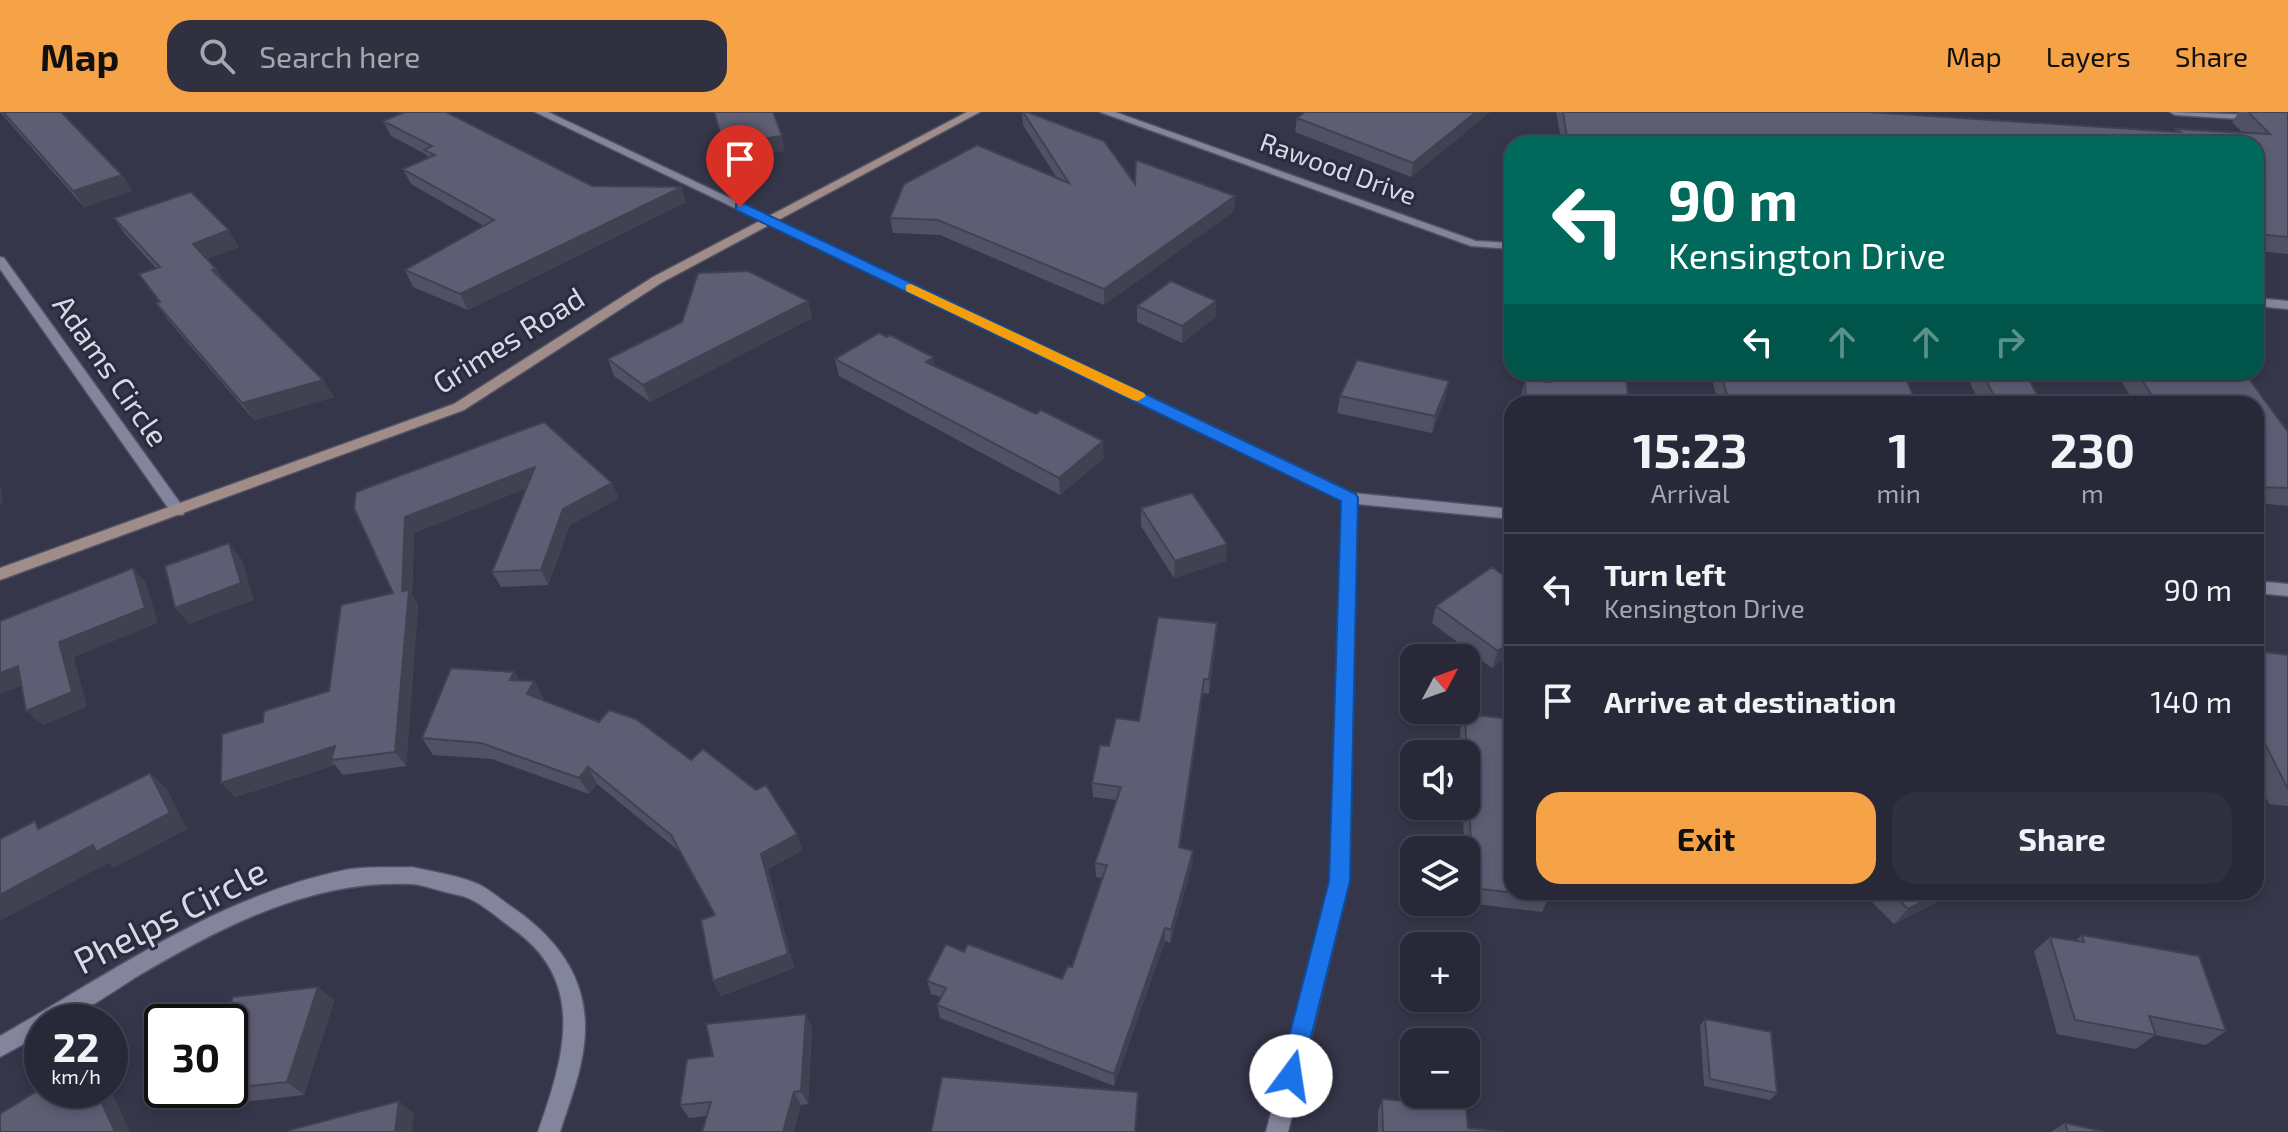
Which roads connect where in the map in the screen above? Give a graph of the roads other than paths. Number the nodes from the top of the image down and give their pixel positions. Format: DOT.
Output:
graph roads {
  1 [pos="540,112"];
  2 [pos="975,112"];
  3 [pos="1105,112"];
  4 [pos="2175,112"];
  5 [pos="2288,119"];
  6 [pos="769,221"];
  7 [pos="1504,246"];
  8 [pos="0,261"];
  9 [pos="2264,303"];
  10 [pos="2288,305"];
  11 [pos="1350,498"];
  12 [pos="178,511"];
  13 [pos="1504,513"];
  14 [pos="0,574"];
  15 [pos="2264,588"];
  16 [pos="2288,590"];
  17 [pos="73,1004"];
  18 [pos="24,1033"];
  19 [pos="0,1047"];
  20 [pos="549,1132"];
  21 [pos="1277,1132"];
  1 -- 6 [label="street"];
  2 -- 6 [label="street, Grimes Road"];
  3 -- 7 [label="street, Rawood Drive"];
  4 -- 5 [label="street"];
  6 -- 11 [label="street"];
  6 -- 12 [label="street, Grimes Road"];
  8 -- 12 [label="street, Adams Circle"];
  9 -- 10 [label="street"];
  11 -- 13 [label="street"];
  11 -- 21 [label="street"];
  12 -- 14 [label="street, Grimes Road"];
  15 -- 16 [label="street"];
  17 -- 20 [label="street, Phelps Circle"];
  18 -- 19 [label="street, Phelps Circle"];
}
